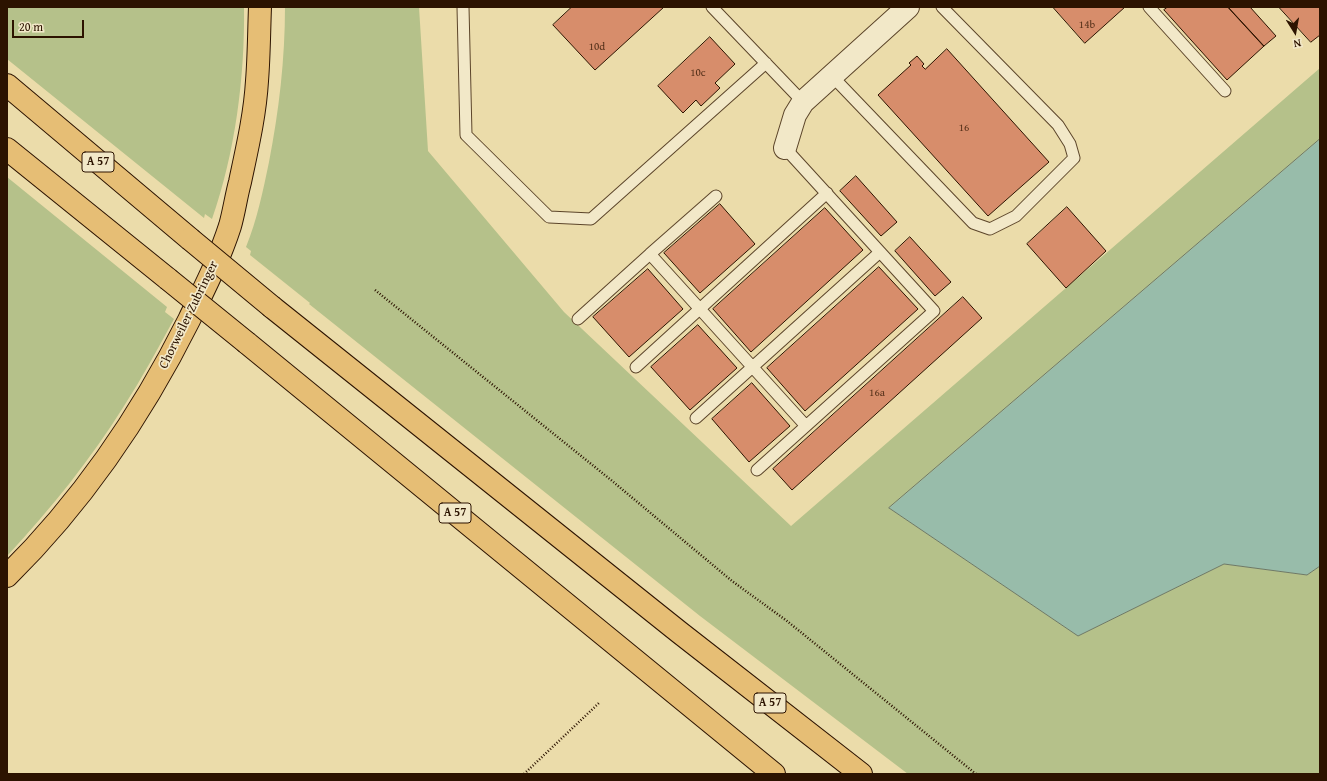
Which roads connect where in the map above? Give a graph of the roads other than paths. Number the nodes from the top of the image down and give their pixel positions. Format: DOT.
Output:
graph roads {
  1 [pos="260,7"];
  2 [pos="463,7"];
  3 [pos="712,7"];
  4 [pos="908,7"];
  5 [pos="942,7"];
  6 [pos="1149,7"];
  7 [pos="766,63"];
  8 [pos="832,76"];
  9 [pos="7,85"];
  10 [pos="1225,91"];
  11 [pos="803,102"];
  12 [pos="785,148"];
  13 [pos="7,149"];
  14 [pos="827,193"];
  15 [pos="716,196"];
  16 [pos="880,252"];
  17 [pos="650,254"];
  18 [pos="700,309"];
  19 [pos="578,319"];
  20 [pos="636,367"];
  21 [pos="752,367"];
  22 [pos="696,418"];
  23 [pos="806,426"];
  24 [pos="757,470"];
  25 [pos="7,576"];
  26 [pos="774,774"];
  27 [pos="861,774"];
  1 -- 25 [label="highway, Chorweiler Zubringer"];
  2 -- 7 [label="lane"];
  3 -- 7 [label="lane"];
  4 -- 8 [label="street"];
  5 -- 8 [label="lane"];
  6 -- 10 [label="lane"];
  7 -- 11 [label="lane"];
  8 -- 11 [label="street"];
  9 -- 27 [label="highway, A 57, bridge"];
  11 -- 12 [label="street"];
  12 -- 14 [label="lane"];
  13 -- 26 [label="highway, A 57, bridge"];
  14 -- 16 [label="lane"];
  14 -- 18 [label="lane"];
  15 -- 17 [label="lane"];
  16 -- 21 [label="lane"];
  16 -- 23 [label="lane"];
  17 -- 18 [label="lane"];
  17 -- 19 [label="lane"];
  18 -- 20 [label="lane"];
  18 -- 21 [label="lane"];
  21 -- 22 [label="lane"];
  21 -- 23 [label="lane"];
  23 -- 24 [label="lane"];
}
